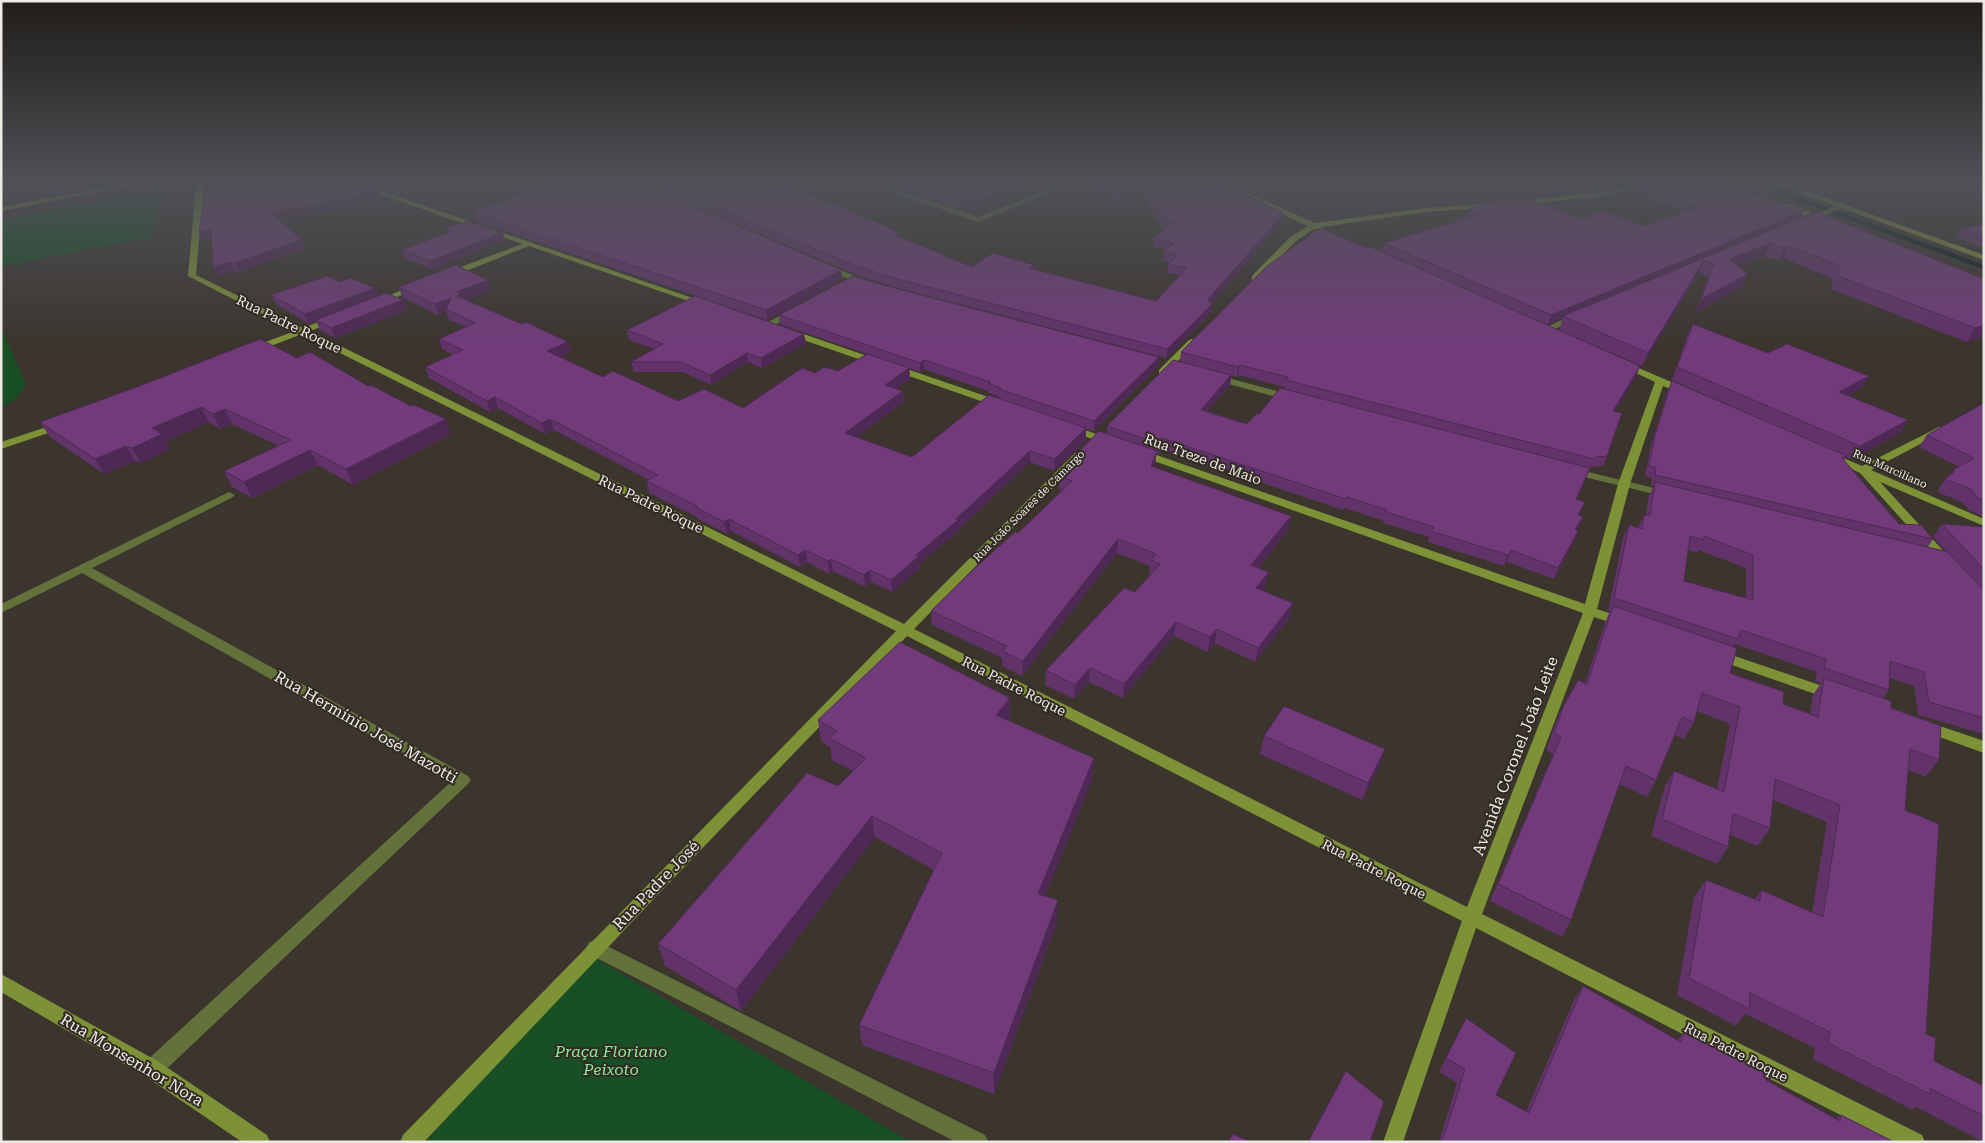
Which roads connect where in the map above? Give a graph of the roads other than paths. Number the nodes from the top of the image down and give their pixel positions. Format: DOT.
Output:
graph roads {
  1 [pos="195,237"];
  2 [pos="509,237"];
  3 [pos="1297,237"];
  4 [pos="1926,237"];
  5 [pos="528,244"];
  6 [pos="1984,258"];
  7 [pos="818,264"];
  8 [pos="438,279"];
  9 [pos="429,282"];
  10 [pos="1252,282"];
  11 [pos="879,288"];
  12 [pos="366,306"];
  13 [pos="712,307"];
  14 [pos="802,307"];
  15 [pos="1581,315"];
  16 [pos="338,317"];
  17 [pos="1545,330"];
  18 [pos="302,331"];
  19 [pos="1196,338"];
  20 [pos="247,352"];
  21 [pos="1616,361"];
  22 [pos="1206,376"];
  23 [pos="1155,379"];
  24 [pos="1660,381"];
  25 [pos="1696,396"];
  26 [pos="1301,400"];
  27 [pos="1013,409"];
  28 [pos="72,421"];
  29 [pos="1060,425"];
  30 [pos="1949,425"];
  31 [pos="1101,434"];
  32 [pos="1,446"];
  33 [pos="1819,451"];
  34 [pos="1558,467"];
  35 [pos="1863,470"];
  36 [pos="1624,484"];
  37 [pos="229,496"];
  38 [pos="1681,498"];
  39 [pos="1984,523"];
  40 [pos="1926,556"];
  41 [pos="84,569"];
  42 [pos="1,609"];
  43 [pos="1590,611"];
  44 [pos="1636,627"];
  45 [pos="905,630"];
  46 [pos="1702,650"];
  47 [pos="1843,698"];
  48 [pos="1918,724"];
  49 [pos="1984,747"];
  50 [pos="1471,919"];
  51 [pos="595,948"];
  52 [pos="1,982"];
  53 [pos="152,1069"];
  54 [pos="260,1142"];
  55 [pos="410,1142"];
  56 [pos="978,1142"];
  57 [pos="1393,1142"];
  58 [pos="1916,1142"];
  1 -- 18 [label="street, Rua Padre Roque"];
  2 -- 5 [label="street"];
  3 -- 10 [label="street"];
  4 -- 6 [label="street"];
  5 -- 8 [label="street"];
  5 -- 13 [label="street"];
  7 -- 11 [label="street"];
  9 -- 12 [label="street"];
  14 -- 27 [label="street"];
  15 -- 17 [label="street"];
  16 -- 18 [label="street"];
  18 -- 20 [label="street"];
  18 -- 45 [label="street, Rua Padre Roque"];
  19 -- 23 [label="street"];
  21 -- 24 [label="street"];
  22 -- 26 [label="street"];
  24 -- 25 [label="street"];
  24 -- 36 [label="street, Avenida Coronel João Leite"];
  28 -- 32 [label="street"];
  29 -- 31 [label="street, Rua Treze de Maio"];
  30 -- 35 [label="street"];
  31 -- 43 [label="street, Rua Treze de Maio"];
  31 -- 45 [label="street, Rua João Soares de Camargo"];
  33 -- 35 [label="street, Rua Marciliano"];
  34 -- 36 [label="street"];
  35 -- 39 [label="street, Rua Marciliano"];
  35 -- 40 [label="street"];
  36 -- 38 [label="street"];
  36 -- 43 [label="street, Avenida Coronel João Leite"];
  37 -- 41 [label="street"];
  41 -- 42 [label="street"];
  41 -- 53 [label="street, Rua Hermínio José Mazotti"];
  43 -- 44 [label="street, Rua Treze de Maio"];
  43 -- 50 [label="street, Avenida Coronel João Leite"];
  45 -- 50 [label="street, Rua Padre Roque"];
  45 -- 51 [label="street, Rua Padre José"];
  46 -- 47 [label="street"];
  48 -- 49 [label="street"];
  50 -- 57 [label="street, Avenida Coronel João Leite"];
  50 -- 58 [label="street, Rua Padre Roque"];
  51 -- 55 [label="street, Rua Padre José"];
  51 -- 56 [label="street"];
  52 -- 53 [label="street, Rua Monsenhor Nora"];
  53 -- 54 [label="street, Rua Monsenhor Nora"];
}
